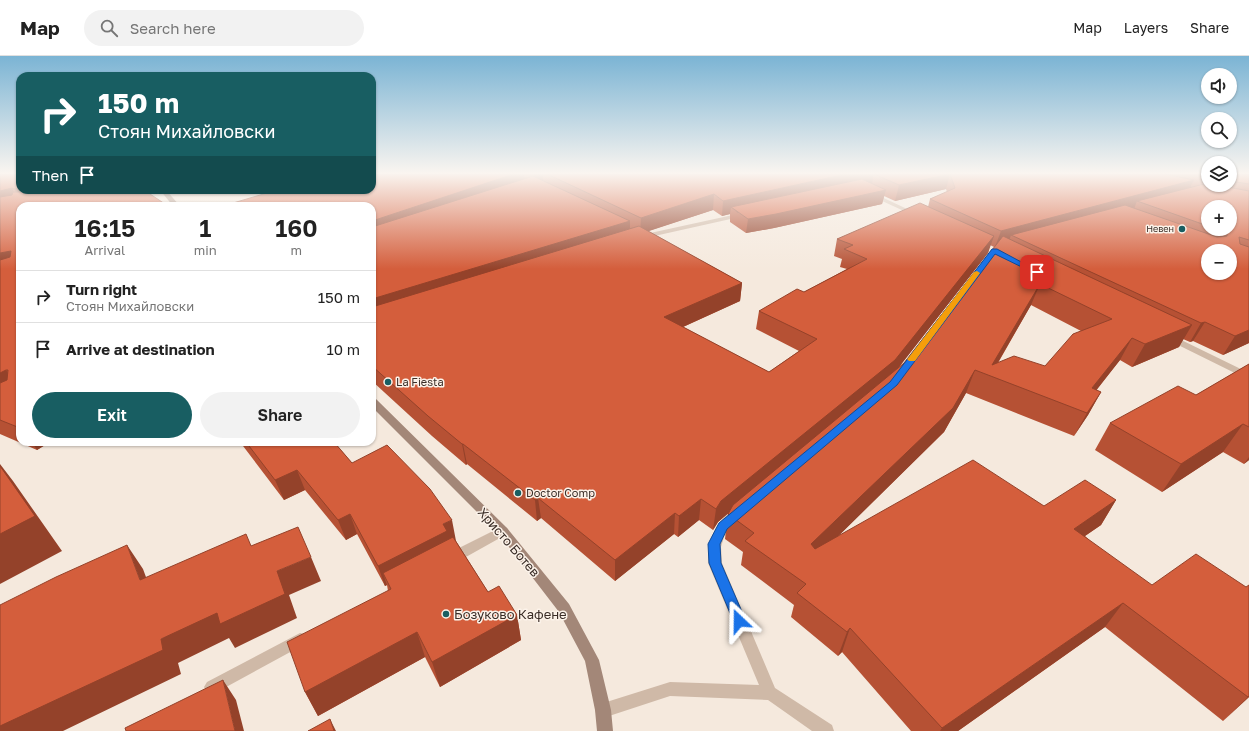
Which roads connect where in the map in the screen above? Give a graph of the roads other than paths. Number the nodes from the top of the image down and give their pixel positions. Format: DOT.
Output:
graph roads {
  1 [pos="901,206"];
  2 [pos="746,214"];
  3 [pos="924,218"];
  4 [pos="635,237"];
  5 [pos="1164,335"];
  6 [pos="1249,377"];
  7 [pos="376,406"];
  8 [pos="748,506"];
  9 [pos="503,531"];
  10 [pos="440,565"];
  11 [pos="313,633"];
  12 [pos="200,693"];
  13 [pos="770,693"];
  14 [pos="603,710"];
  15 [pos="605,731"];
  16 [pos="826,731"];
  1 -- 3 [label="street"];
  2 -- 4 [label="street"];
  5 -- 6 [label="street"];
  7 -- 9 [label="main road, Христо Ботев"];
  8 -- 13 [label="street"];
  9 -- 10 [label="street"];
  9 -- 14 [label="main road, Христо Ботев"];
  11 -- 12 [label="street"];
  13 -- 14 [label="street"];
  13 -- 16 [label="street"];
  14 -- 15 [label="main road, Христо Ботев"];
}
